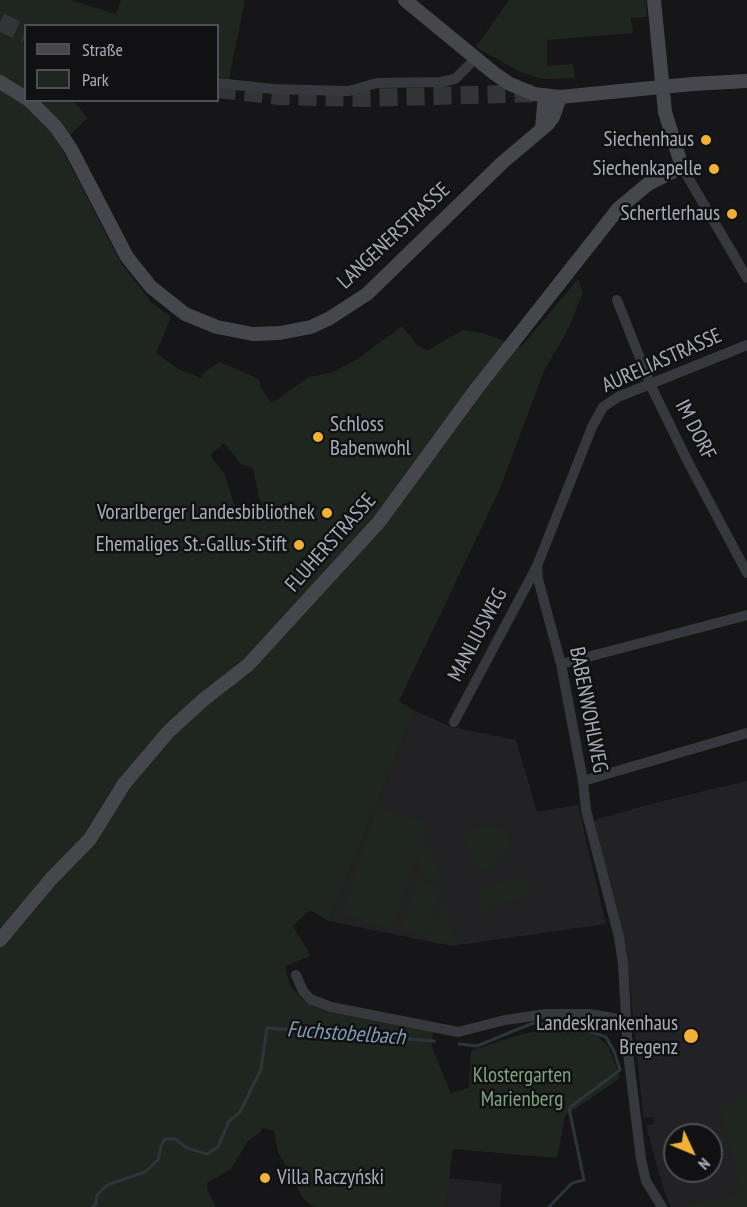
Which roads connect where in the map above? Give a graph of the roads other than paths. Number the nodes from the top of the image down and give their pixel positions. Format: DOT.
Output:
graph roads {
  1 [pos="654,0"];
  2 [pos="413,2"];
  3 [pos="475,59"];
  4 [pos="747,81"];
  5 [pos="0,82"];
  6 [pos="219,83"];
  7 [pos="663,87"];
  8 [pos="545,95"];
  9 [pos="24,97"];
  10 [pos="560,97"];
  11 [pos="30,102"];
  12 [pos="542,128"];
  13 [pos="682,167"];
  14 [pos="747,278"];
  15 [pos="617,300"];
  16 [pos="747,345"];
  17 [pos="651,386"];
  18 [pos="537,567"];
  19 [pos="747,573"];
  20 [pos="747,615"];
  21 [pos="561,664"];
  22 [pos="454,723"];
  23 [pos="747,733"];
  24 [pos="583,781"];
  25 [pos="0,940"];
  26 [pos="296,975"];
  27 [pos="625,1020"];
  28 [pos="662,1207"];
  1 -- 7 [label="street"];
  2 -- 3 [label="street"];
  3 -- 6 [label="street"];
  3 -- 8 [label="street"];
  4 -- 7 [label="street"];
  5 -- 9 [label="street, LANGENERSTRASSE"];
  7 -- 10 [label="street"];
  7 -- 13 [label="street"];
  8 -- 10 [label="street"];
  8 -- 12 [label="street"];
  10 -- 12 [label="street, LANGENERSTRASSE"];
  11 -- 12 [label="street, LANGENERSTRASSE"];
  13 -- 14 [label="street"];
  13 -- 25 [label="street, FLUHERSTRASSE"];
  15 -- 17 [label="street, IM DORF"];
  16 -- 17 [label="street, AURELIASTRASSE"];
  17 -- 18 [label="street, AURELIASTRASSE"];
  17 -- 19 [label="street, IM DORF"];
  18 -- 21 [label="street, BABENWOHLWEG"];
  18 -- 22 [label="street, MANLIUSWEG"];
  20 -- 21 [label="street"];
  21 -- 24 [label="street, BABENWOHLWEG"];
  23 -- 24 [label="street"];
  24 -- 27 [label="street, BABENWOHLWEG"];
  26 -- 27 [label="street"];
  27 -- 28 [label="street, BABENWOHLWEG"];
}
